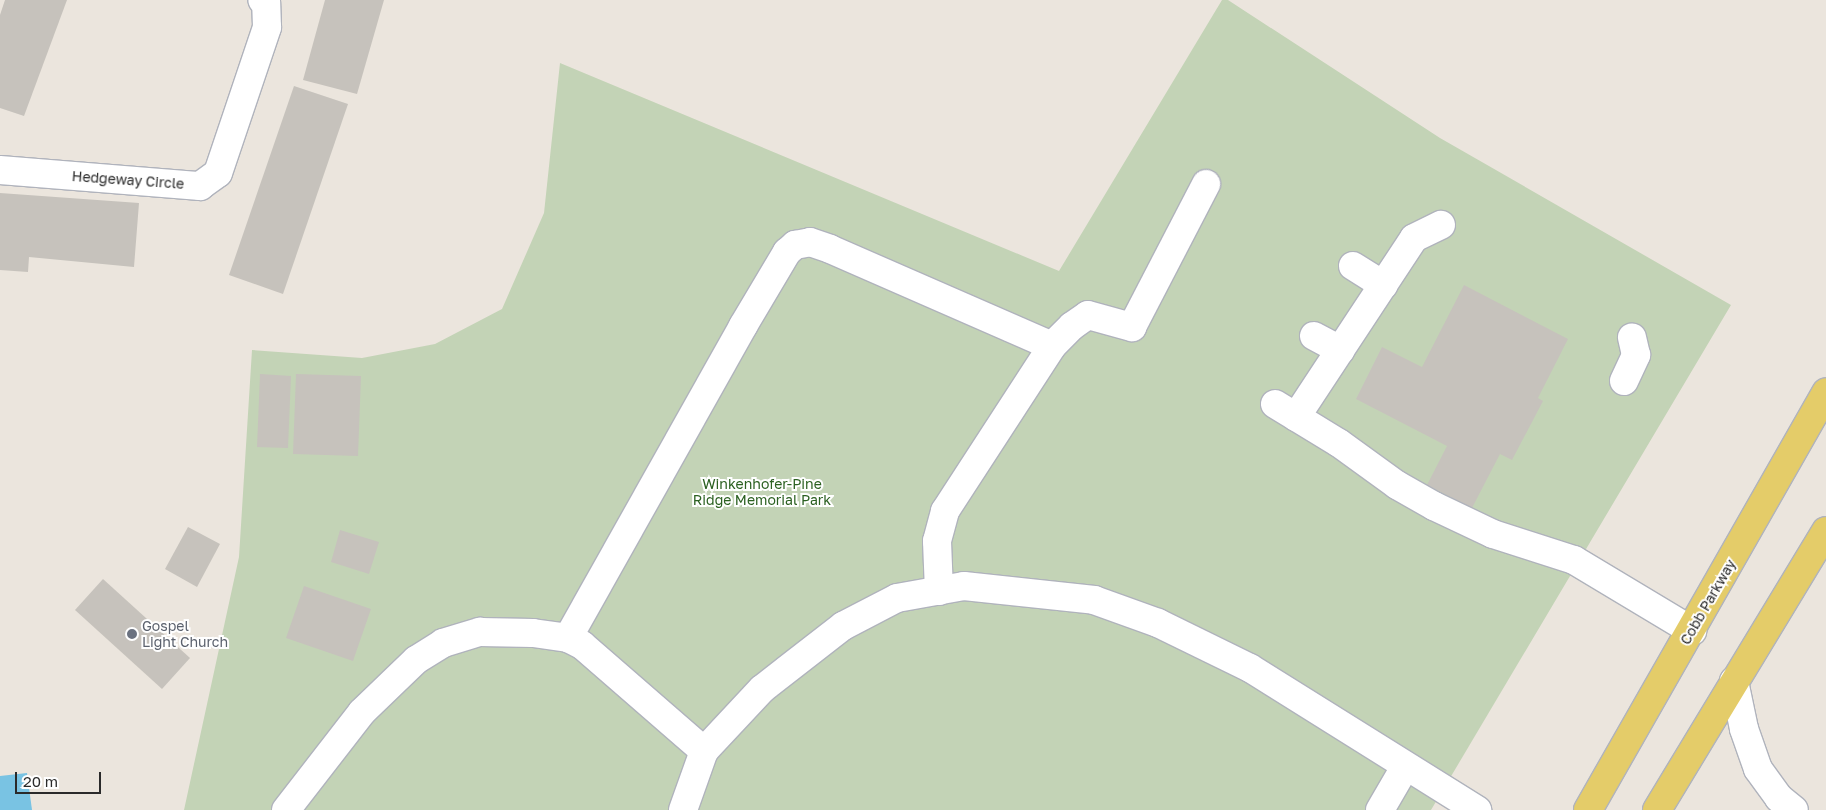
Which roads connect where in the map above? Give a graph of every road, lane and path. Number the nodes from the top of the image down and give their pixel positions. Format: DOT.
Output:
graph roads {
  1 [pos="262,0"];
  2 [pos="0,170"];
  3 [pos="1206,184"];
  4 [pos="1441,225"];
  5 [pos="1353,266"];
  6 [pos="1383,285"];
  7 [pos="1314,336"];
  8 [pos="1632,337"];
  9 [pos="1052,346"];
  10 [pos="1340,350"];
  11 [pos="1624,380"];
  12 [pos="1826,392"];
  13 [pos="1826,531"];
  14 [pos="939,591"];
  15 [pos="1692,630"];
  16 [pos="568,638"];
  17 [pos="1734,681"];
  18 [pos="704,751"];
  19 [pos="1405,766"];
  20 [pos="286,810"];
  21 [pos="683,810"];
  22 [pos="1380,810"];
  23 [pos="1477,810"];
  24 [pos="1588,810"];
  25 [pos="1657,810"];
  26 [pos="1794,810"];
  1 -- 2 [label="street, Hedgeway Circle"];
  3 -- 9 [label="street"];
  4 -- 6 [label="street"];
  5 -- 6 [label="street"];
  6 -- 10 [label="street"];
  7 -- 10 [label="street"];
  8 -- 11 [label="street"];
  9 -- 14 [label="street"];
  9 -- 16 [label="street"];
  10 -- 15 [label="street"];
  12 -- 15 [label="main road, Cobb Parkway"];
  13 -- 17 [label="main road"];
  14 -- 18 [label="street"];
  14 -- 19 [label="street"];
  15 -- 24 [label="main road, Cobb Parkway"];
  16 -- 18 [label="street"];
  16 -- 20 [label="street"];
  17 -- 25 [label="main road"];
  17 -- 26 [label="street"];
  18 -- 21 [label="street"];
  19 -- 22 [label="street"];
  19 -- 23 [label="street"];
}
